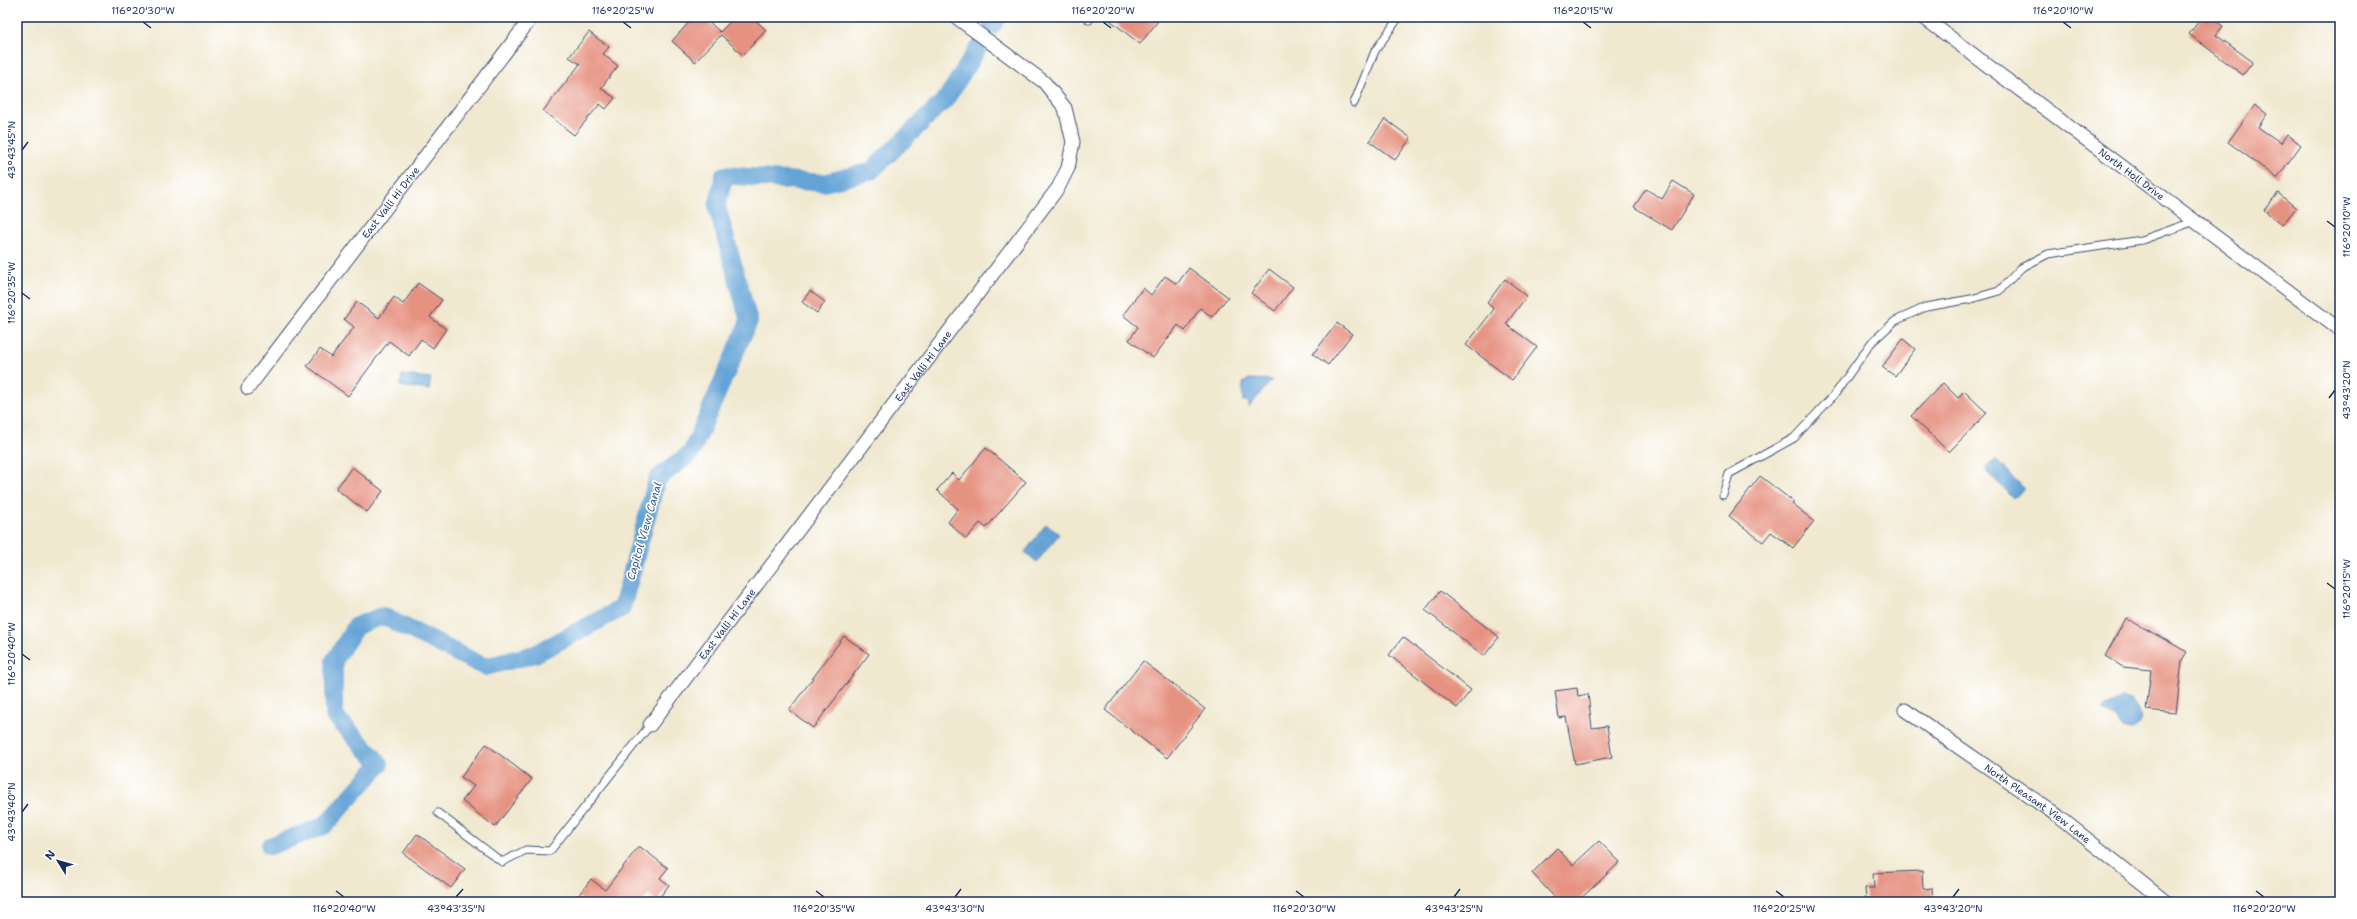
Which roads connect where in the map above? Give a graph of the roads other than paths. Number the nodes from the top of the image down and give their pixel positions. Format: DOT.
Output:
graph roads {
  1 [pos="532,17"];
  2 [pos="956,17"];
  3 [pos="1399,17"];
  4 [pos="1923,17"];
  5 [pos="1354,103"];
  6 [pos="2195,221"];
  7 [pos="2340,330"];
  8 [pos="248,388"];
  9 [pos="1723,495"];
  10 [pos="1905,710"];
  11 [pos="650,725"];
  12 [pos="438,813"];
  13 [pos="2166,902"];
  1 -- 8 [label="street, East Valli Hi Drive"];
  2 -- 11 [label="street, East Valli Hi Lane"];
  3 -- 5 [label="lane"];
  4 -- 6 [label="street, North Holl Drive"];
  6 -- 7 [label="street, North Holl Drive"];
  6 -- 9 [label="lane"];
  10 -- 13 [label="street, North Pleasant View Lane"];
  11 -- 12 [label="lane"];
}
